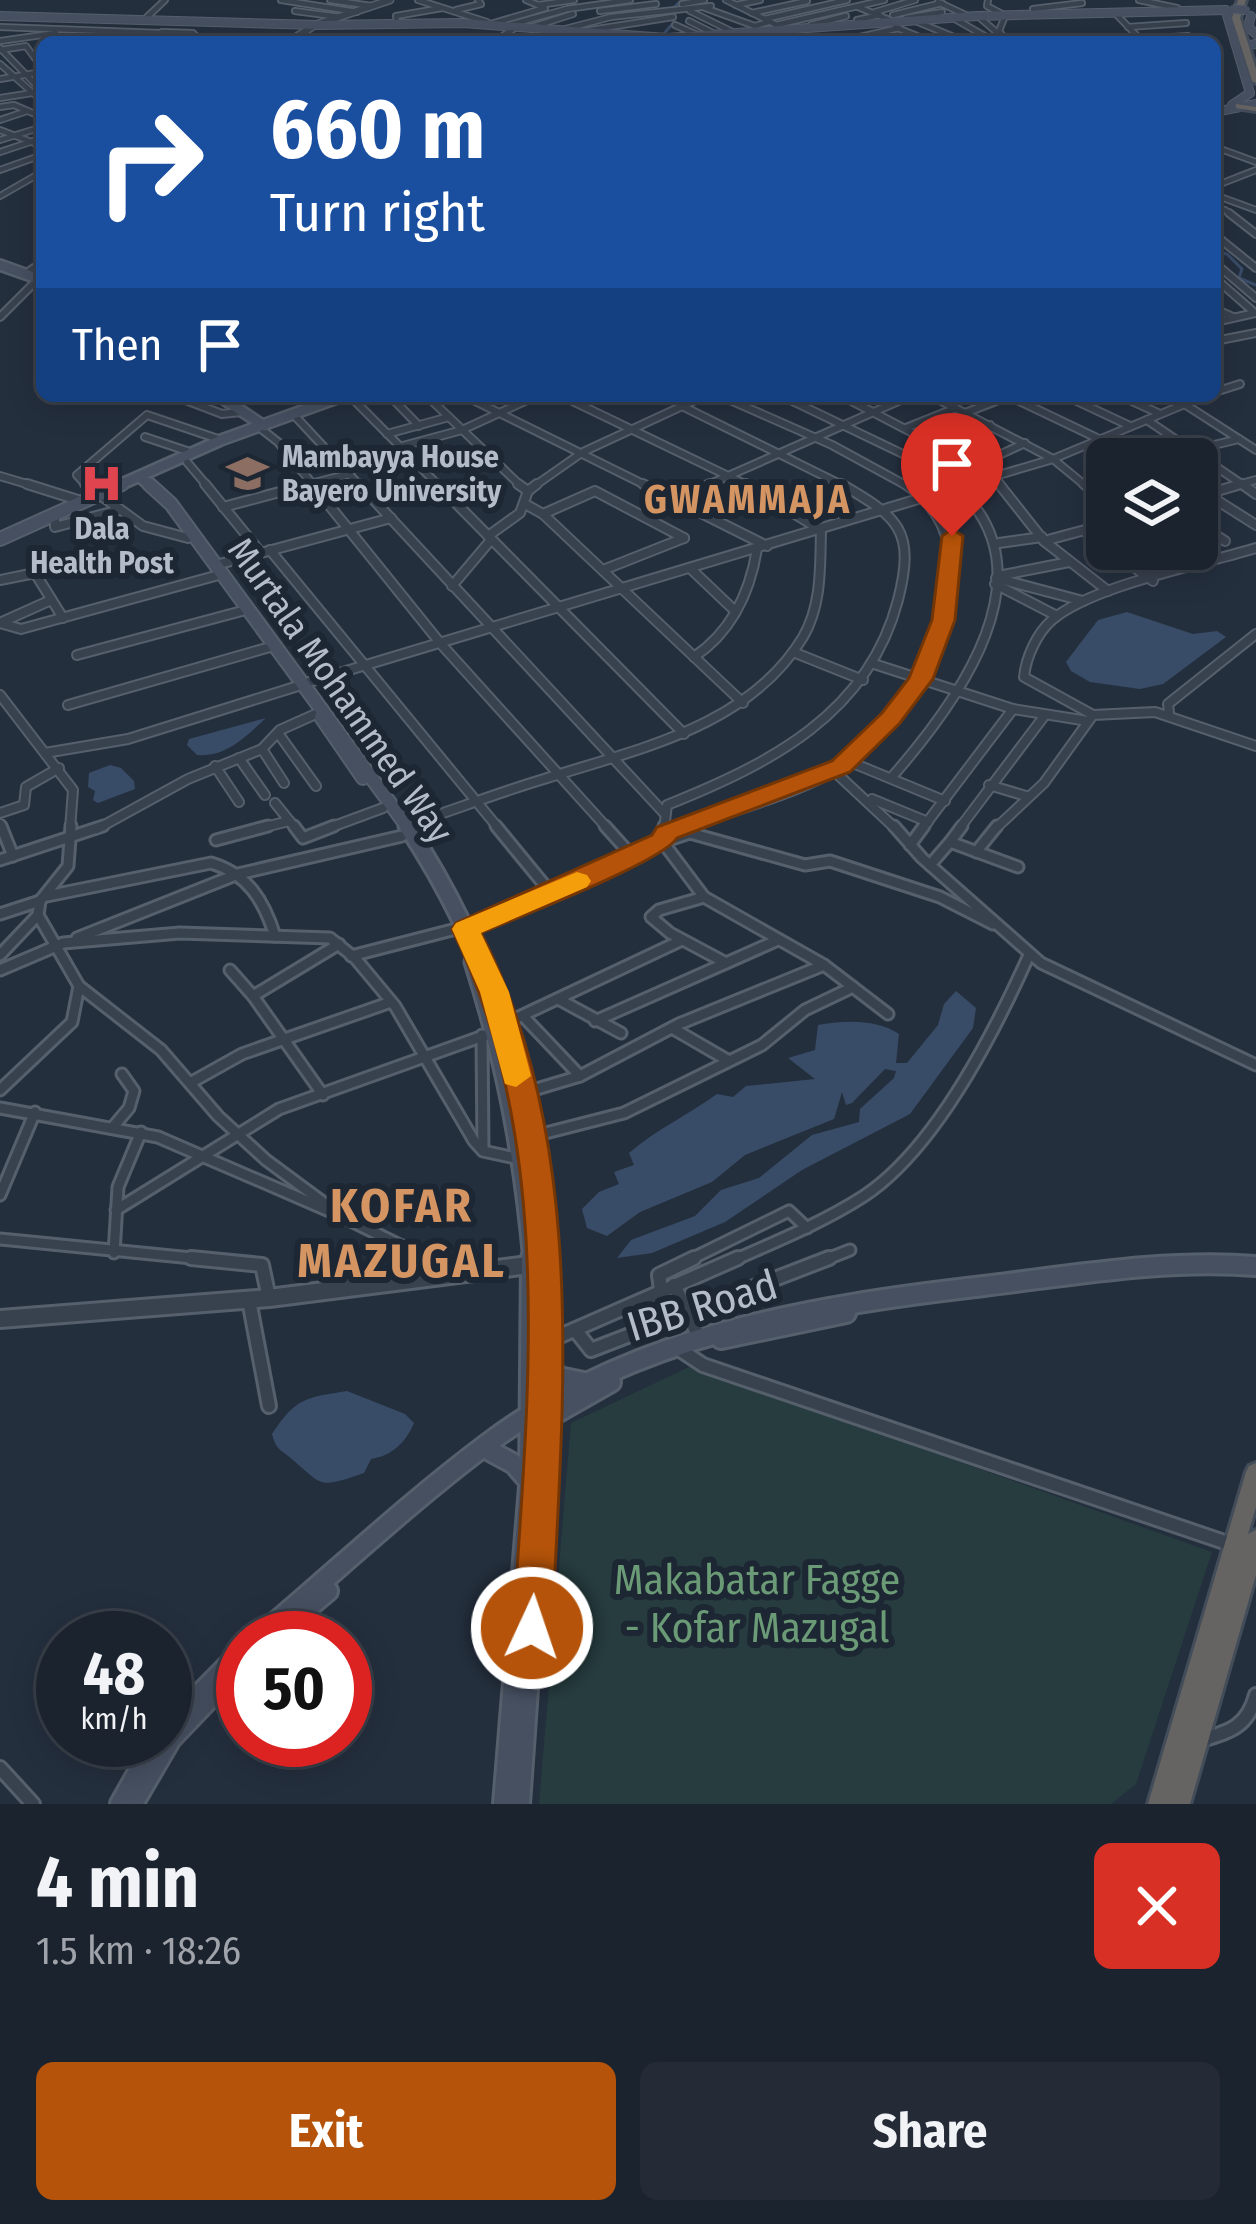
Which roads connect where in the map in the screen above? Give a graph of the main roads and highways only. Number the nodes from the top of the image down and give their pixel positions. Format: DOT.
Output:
graph roads {
  1 [pos="1239,9"];
  2 [pos="1006,15"];
  3 [pos="954,18"];
  4 [pos="1,22"];
  5 [pos="902,22"];
  6 [pos="317,25"];
  7 [pos="511,27"];
  8 [pos="560,31"];
  9 [pos="1256,34"];
  10 [pos="792,35"];
  11 [pos="584,36"];
  12 [pos="610,36"];
  13 [pos="739,36"];
  14 [pos="1253,45"];
  15 [pos="1256,63"];
  16 [pos="1244,65"];
  17 [pos="1256,81"];
  18 [pos="1256,92"];
  19 [pos="1256,105"];
  20 [pos="1222,107"];
  21 [pos="0,264"];
  22 [pos="36,272"];
  23 [pos="228,402"];
  24 [pos="235,402"];
  25 [pos="335,402"];
  26 [pos="292,415"];
  27 [pos="258,422"];
  28 [pos="190,458"];
  29 [pos="141,482"];
  30 [pos="0,539"];
  31 [pos="216,570"];
  32 [pos="302,685"];
  33 [pos="404,831"];
  34 [pos="494,1030"];
  35 [pos="539,1264"];
  36 [pos="1256,1270"];
  37 [pos="544,1352"];
  38 [pos="588,1383"];
  39 [pos="537,1418"];
  40 [pos="490,1451"];
  41 [pos="1256,1472"];
  42 [pos="526,1479"];
  43 [pos="1251,1541"];
  44 [pos="1247,1610"];
  45 [pos="289,1611"];
  46 [pos="303,1611"];
  47 [pos="216,1677"];
  48 [pos="216,1692"];
  49 [pos="192,1702"];
  50 [pos="141,1767"];
  51 [pos="120,1804"];
  52 [pos="134,1804"];
  53 [pos="503,1804"];
  54 [pos="520,1804"];
  55 [pos="1160,1804"];
  56 [pos="1179,1804"];
  1 -- 2 [label="main road"];
  1 -- 2 [label="main road"];
  1 -- 9 [label="main road"];
  1 -- 14 [label="highway"];
  1 -- 16 [label="main road"];
  1 -- 17 [label="highway"];
  2 -- 3 [label="main road"];
  2 -- 3 [label="main road"];
  3 -- 5 [label="main road"];
  4 -- 6 [label="main road"];
  4 -- 6 [label="main road"];
  5 -- 10 [label="main road"];
  5 -- 10 [label="main road"];
  6 -- 7 [label="main road"];
  6 -- 7 [label="main road"];
  7 -- 8 [label="main road"];
  8 -- 11 [label="main road"];
  8 -- 12 [label="main road"];
  10 -- 13 [label="main road"];
  14 -- 15 [label="highway"];
  16 -- 18 [label="highway"];
  16 -- 20 [label="main road"];
  19 -- 20 [label="highway"];
  21 -- 22 [label="main road"];
  23 -- 27 [label="main road"];
  24 -- 27 [label="main road"];
  25 -- 26 [label="main road"];
  26 -- 27 [label="main road"];
  26 -- 27 [label="main road"];
  27 -- 28 [label="main road"];
  27 -- 28 [label="main road"];
  28 -- 29 [label="main road"];
  28 -- 29 [label="main road"];
  29 -- 30 [label="main road"];
  29 -- 31 [label="main road, Murtala Mohammed Way"];
  29 -- 31 [label="main road, Murtala Mohammed Way"];
  31 -- 32 [label="main road, Murtala Mohammed Way"];
  31 -- 32 [label="main road, Murtala Mohammed Way"];
  32 -- 33 [label="main road, Murtala Mohammed Way"];
  32 -- 33 [label="main road, Murtala Mohammed Way"];
  33 -- 34 [label="main road, Murtala Mohammed Way"];
  34 -- 35 [label="main road, Murtala Mohammed Way"];
  34 -- 35 [label="main road, Murtala Mohammed Way"];
  35 -- 37 [label="main road, Murtala Mohammed Way"];
  35 -- 39 [label="main road, Murtala Mohammed Way"];
  36 -- 38 [label="main road, IBB Road"];
  36 -- 39 [label="main road, IBB Road"];
  37 -- 38 [label="main road"];
  37 -- 39 [label="main road, Murtala Mohammed Way"];
  38 -- 39 [label="main road, IBB Road"];
  39 -- 40 [label="main road, IBB Road"];
  39 -- 42 [label="main road, Murtala Mohammed Way"];
  39 -- 45 [label="main road, IBB Road"];
  39 -- 54 [label="main road, Murtala Mohammed Way"];
  40 -- 42 [label="main road"];
  40 -- 46 [label="main road, IBB Road"];
  41 -- 43 [label="highway"];
  42 -- 53 [label="main road, Murtala Mohammed Way"];
  43 -- 44 [label="highway"];
  43 -- 55 [label="highway"];
  44 -- 56 [label="highway"];
  47 -- 49 [label="main road"];
  48 -- 52 [label="main road"];
  50 -- 51 [label="main road"];
}
